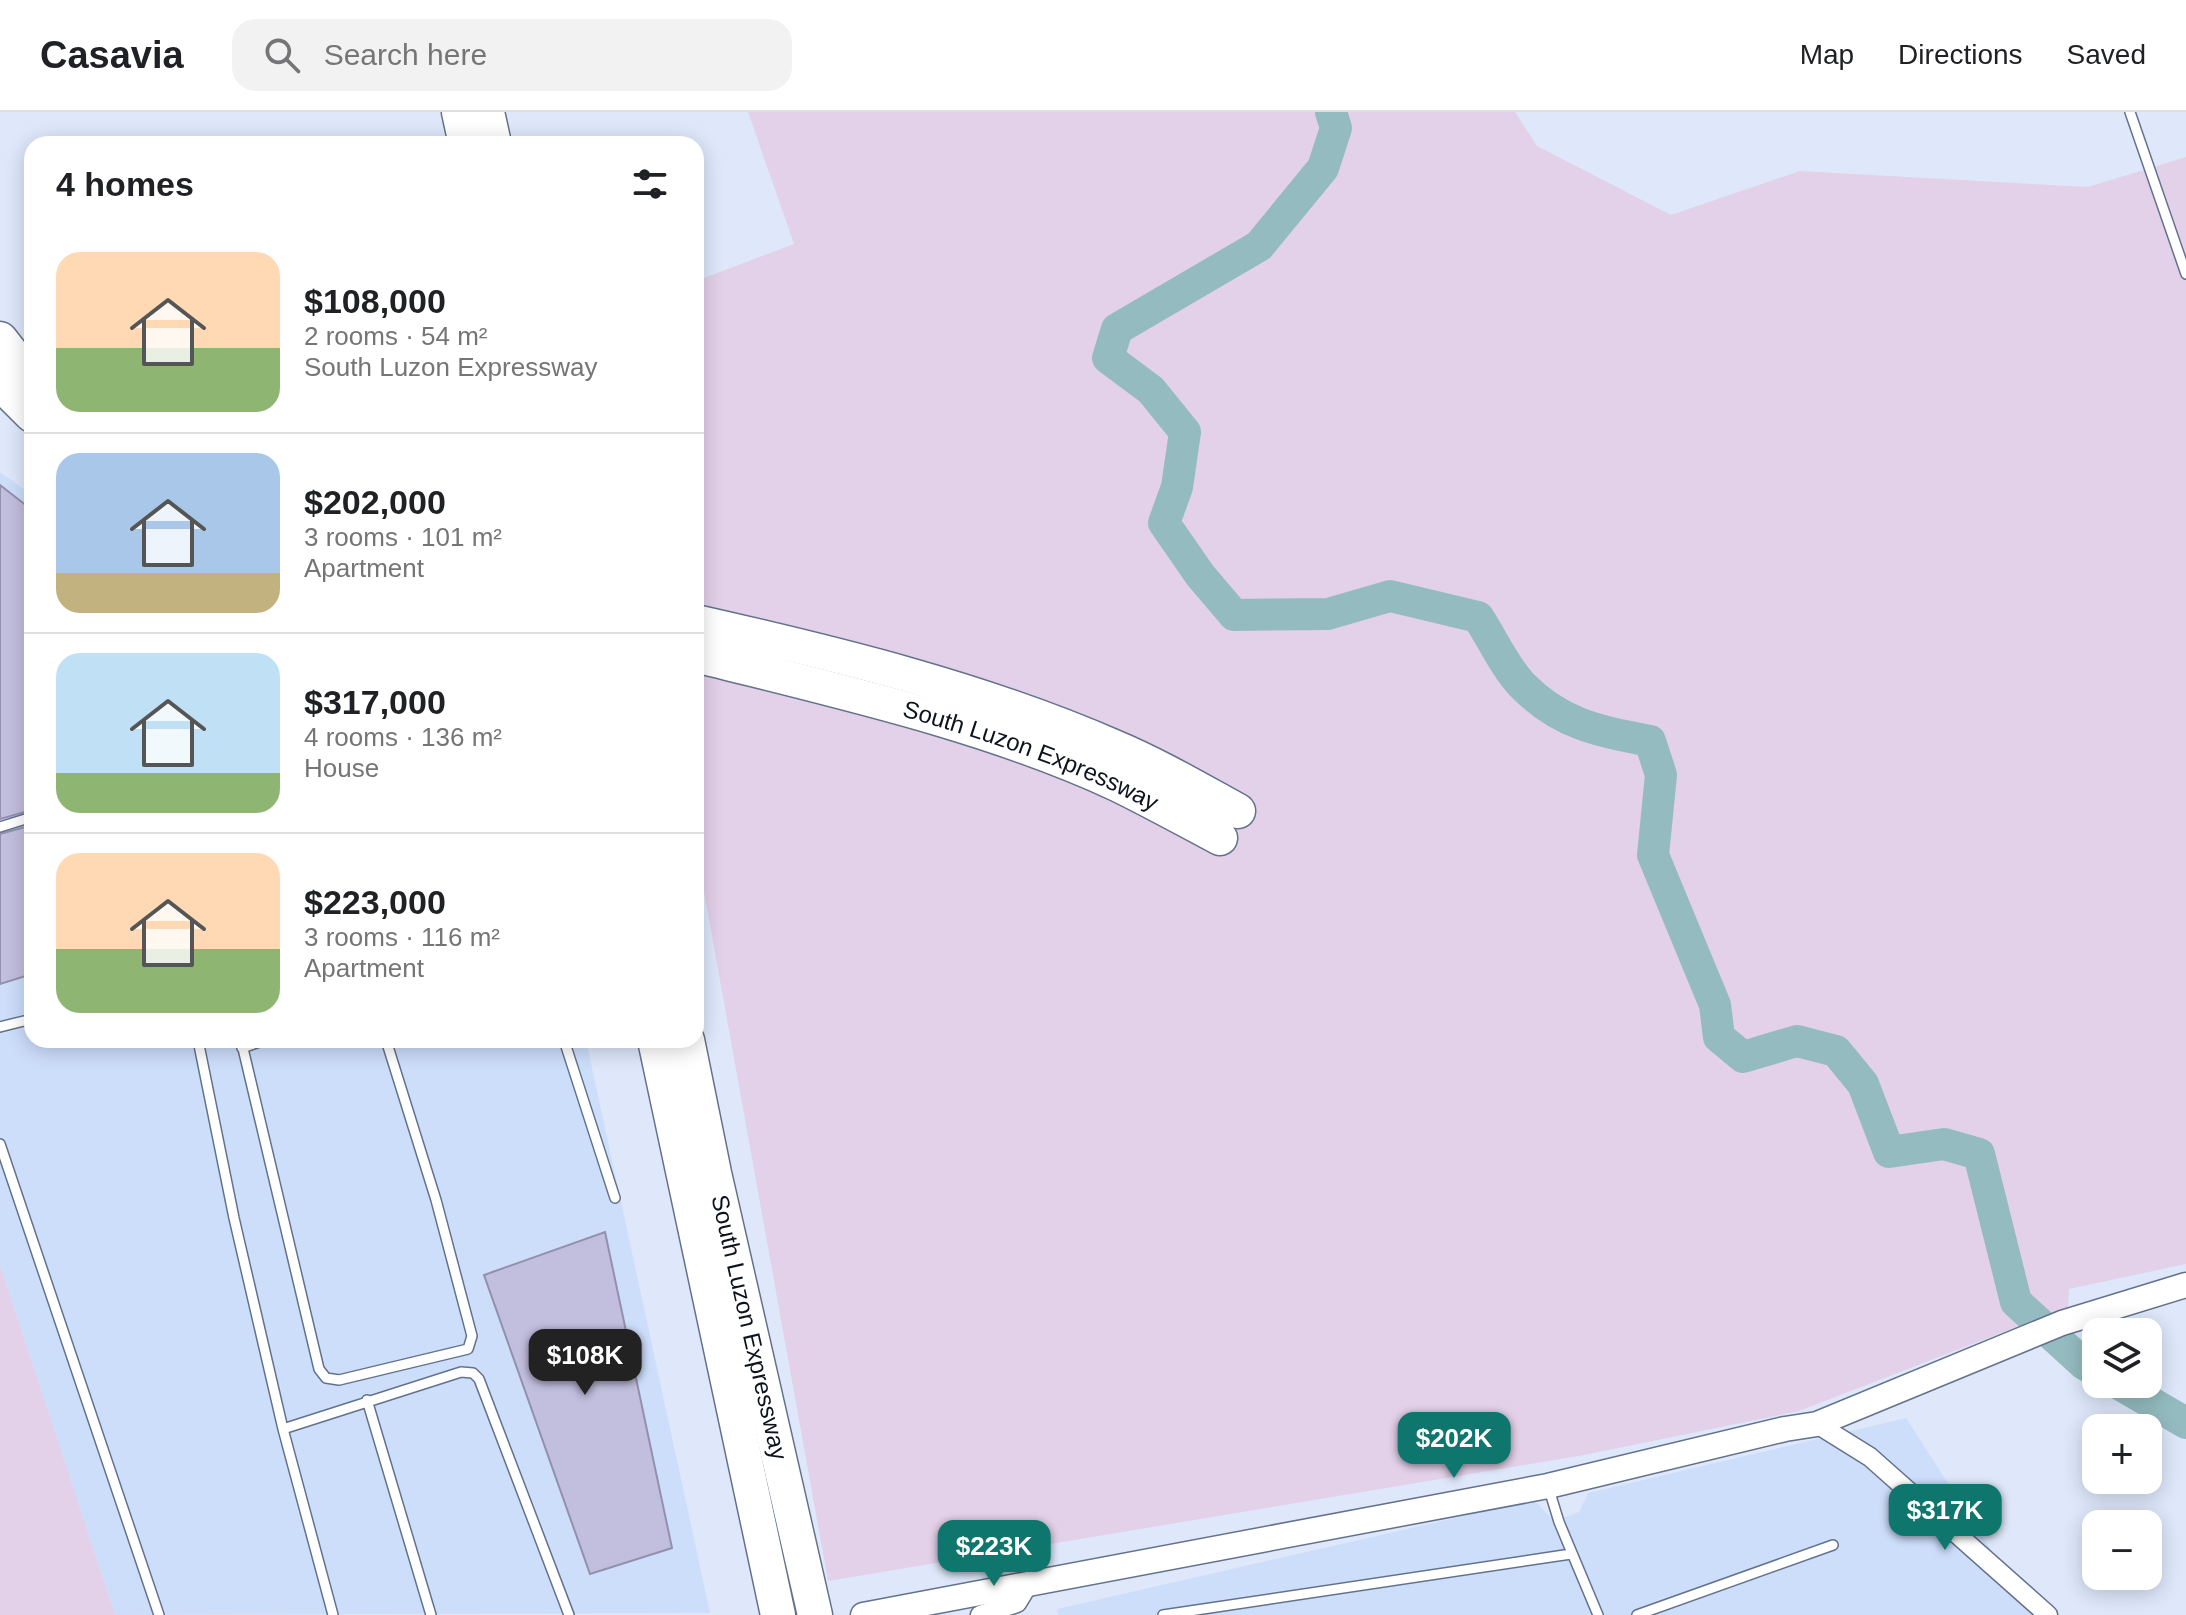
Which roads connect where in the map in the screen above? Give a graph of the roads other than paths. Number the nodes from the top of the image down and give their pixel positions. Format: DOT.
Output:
graph roads {
  1 [pos="459,112"];
  2 [pos="487,112"];
  3 [pos="2130,112"];
  4 [pos="464,136"];
  5 [pos="492,136"];
  6 [pos="2186,274"];
  7 [pos="0,339"];
  8 [pos="24,370"];
  9 [pos="0,383"];
  10 [pos="24,407"];
  11 [pos="704,624"];
  12 [pos="704,657"];
  13 [pos="24,820"];
  14 [pos="0,827"];
  15 [pos="24,1021"];
  16 [pos="0,1027"];
  17 [pos="200,1048"];
  18 [pos="243,1048"];
  19 [pos="388,1048"];
  20 [pos="567,1048"];
  21 [pos="657,1048"];
  22 [pos="689,1048"];
  23 [pos="0,1144"];
  24 [pos="615,1198"];
  25 [pos="2186,1285"];
  26 [pos="367,1400"];
  27 [pos="1817,1424"];
  28 [pos="283,1429"];
  29 [pos="1548,1486"];
  30 [pos="1833,1545"];
  31 [pos="1571,1554"];
  32 [pos="1028,1585"];
  33 [pos="159,1615"];
  34 [pos="333,1615"];
  35 [pos="431,1615"];
  36 [pos="569,1615"];
  37 [pos="778,1615"];
  38 [pos="815,1615"];
  39 [pos="863,1615"];
  40 [pos="980,1615"];
  41 [pos="1163,1615"];
  42 [pos="1598,1615"];
  43 [pos="1637,1615"];
  44 [pos="2048,1615"];
  1 -- 4 [label="highway"];
  2 -- 5 [label="highway"];
  3 -- 6 [label="lane"];
  7 -- 8 [label="highway"];
  9 -- 10 [label="highway"];
  11 -- 12 [label="highway, South Luzon Expressway"];
  13 -- 14 [label="lane"];
  15 -- 16 [label="lane"];
  17 -- 28 [label="lane"];
  18 -- 19 [label="lane"];
  20 -- 24 [label="lane"];
  21 -- 37 [label="highway, South Luzon Expressway"];
  22 -- 38 [label="highway, South Luzon Expressway"];
  23 -- 33 [label="lane"];
  25 -- 27 [label="street"];
  26 -- 28 [label="lane"];
  26 -- 35 [label="lane"];
  26 -- 36 [label="lane"];
  27 -- 29 [label="street"];
  27 -- 44 [label="street"];
  28 -- 34 [label="lane"];
  29 -- 31 [label="lane"];
  29 -- 32 [label="street"];
  30 -- 43 [label="lane"];
  31 -- 41 [label="lane"];
  31 -- 42 [label="lane"];
  32 -- 39 [label="street"];
  32 -- 40 [label="street"];
}
